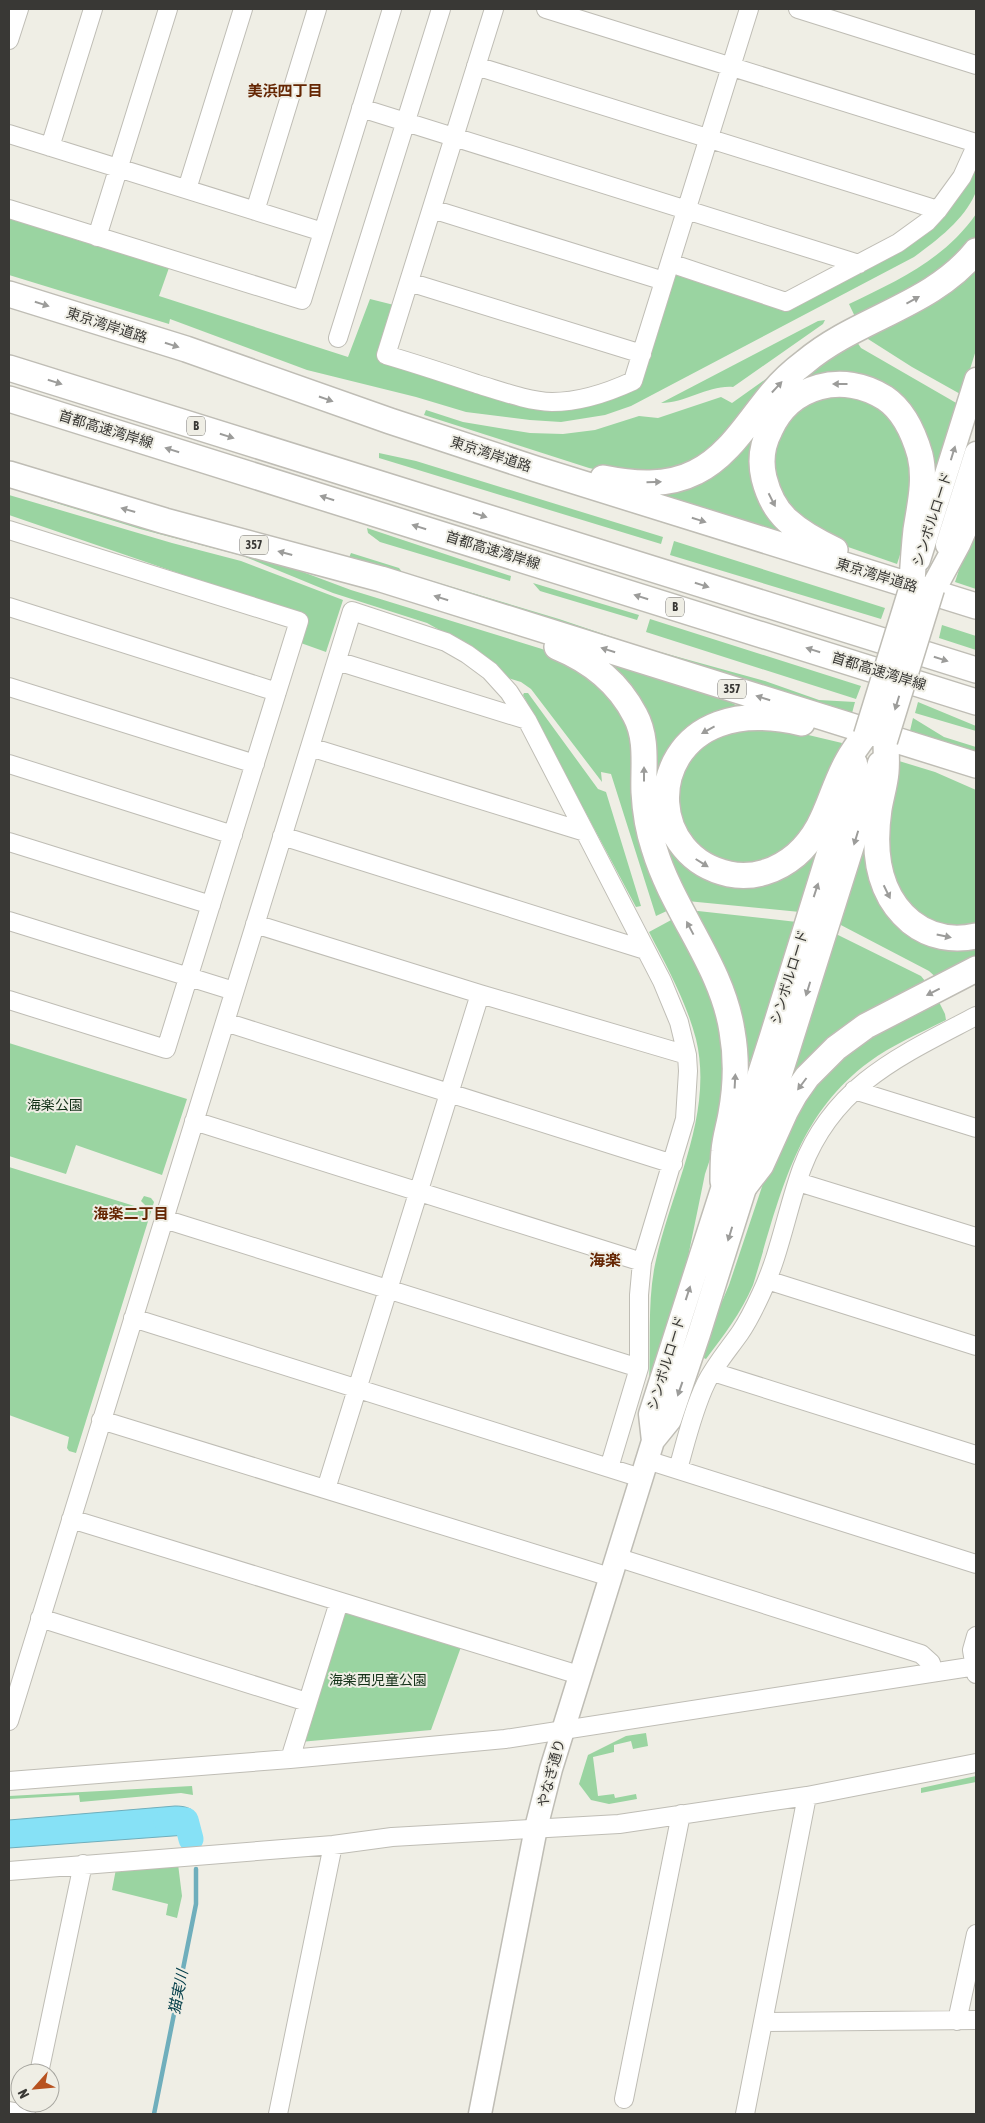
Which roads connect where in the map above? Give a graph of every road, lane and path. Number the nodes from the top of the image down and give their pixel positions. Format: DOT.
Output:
graph roads {
  1 [pos="18,9"];
  2 [pos="94,9"];
  3 [pos="168,9"];
  4 [pos="243,9"];
  5 [pos="317,9"];
  6 [pos="392,9"];
  7 [pos="441,9"];
  8 [pos="494,9"];
  9 [pos="546,9"];
  10 [pos="749,9"];
  11 [pos="798,9"];
  12 [pos="9,40"];
  13 [pos="976,64"];
  14 [pos="476,66"];
  15 [pos="731,66"];
  16 [pos="361,108"];
  17 [pos="405,122"];
  18 [pos="9,134"];
  19 [pos="454,138"];
  20 [pos="708,139"];
  21 [pos="976,144"];
  22 [pos="50,147"];
  23 [pos="119,168"];
  24 [pos="187,189"];
  25 [pos="9,209"];
  26 [pos="432,209"];
  27 [pos="686,210"];
  28 [pos="938,210"];
  29 [pos="255,211"];
  30 [pos="323,232"];
  31 [pos="97,237"];
  32 [pos="976,251"];
  33 [pos="670,262"];
  34 [pos="859,264"];
  35 [pos="664,281"];
  36 [pos="409,282"];
  37 [pos="9,294"];
  38 [pos="338,338"];
  39 [pos="642,354"];
  40 [pos="9,368"];
  41 [pos="976,380"];
  42 [pos="9,399"];
  43 [pos="976,453"];
  44 [pos="536,469"];
  45 [pos="15,476"];
  46 [pos="976,502"];
  47 [pos="9,530"];
  48 [pos="881,576"];
  49 [pos="922,586"];
  50 [pos="970,602"];
  51 [pos="9,607"];
  52 [pos="488,612"];
  53 [pos="336,661"];
  54 [pos="976,670"];
  55 [pos="9,687"];
  56 [pos="277,692"];
  57 [pos="976,702"];
  58 [pos="527,720"];
  59 [pos="841,723"];
  60 [pos="886,740"];
  61 [pos="310,748"];
  62 [pos="9,764"];
  63 [pos="255,764"];
  64 [pos="976,765"];
  65 [pos="976,780"];
  66 [pos="585,832"];
  67 [pos="233,835"];
  68 [pos="282,836"];
  69 [pos="9,842"];
  70 [pos="211,905"];
  71 [pos="9,921"];
  72 [pos="255,924"];
  73 [pos="976,936"];
  74 [pos="645,950"];
  75 [pos="976,969"];
  76 [pos="189,977"];
  77 [pos="234,991"];
  78 [pos="480,994"];
  79 [pos="9,1000"];
  80 [pos="975,1017"];
  81 [pos="225,1022"];
  82 [pos="687,1055"];
  83 [pos="854,1090"];
  84 [pos="449,1093"];
  85 [pos="194,1121"];
  86 [pos="976,1128"];
  87 [pos="673,1164"];
  88 [pos="798,1182"];
  89 [pos="734,1184"];
  90 [pos="419,1191"];
  91 [pos="164,1219"];
  92 [pos="976,1237"];
  93 [pos="642,1262"];
  94 [pos="767,1280"];
  95 [pos="388,1290"];
  96 [pos="133,1318"];
  97 [pos="976,1346"];
  98 [pos="639,1368"];
  99 [pos="713,1372"];
  100 [pos="357,1389"];
  101 [pos="101,1420"];
  102 [pos="976,1455"];
  103 [pos="647,1459"];
  104 [pos="609,1468"];
  105 [pos="678,1470"];
  106 [pos="326,1489"];
  107 [pos="70,1519"];
  108 [pos="976,1564"];
  109 [pos="613,1567"];
  110 [pos="339,1602"];
  111 [pos="40,1618"];
  112 [pos="976,1636"];
  113 [pos="976,1669"];
  114 [pos="933,1672"];
  115 [pos="579,1675"];
  116 [pos="307,1702"];
  117 [pos="9,1721"];
  118 [pos="562,1730"];
  119 [pos="290,1759"];
  120 [pos="976,1763"];
  121 [pos="9,1780"];
  122 [pos="807,1796"];
  123 [pos="681,1814"];
  124 [pos="536,1828"];
  125 [pos="333,1845"];
  126 [pos="83,1864"];
  127 [pos="9,1871"];
  128 [pos="976,1934"];
  129 [pos="976,2020"];
  130 [pos="956,2021"];
  131 [pos="765,2022"];
  132 [pos="41,2063"];
  133 [pos="624,2099"];
  134 [pos="9,2111"];
  135 [pos="28,2114"];
  136 [pos="278,2114"];
  137 [pos="480,2114"];
  138 [pos="745,2114"];
  1 -- 12 [label="street"];
  2 -- 22 [label="street"];
  3 -- 23 [label="street"];
  4 -- 24 [label="street"];
  5 -- 29 [label="street"];
  6 -- 16 [label="street"];
  7 -- 17 [label="street"];
  8 -- 14 [label="street"];
  9 -- 15 [label="street"];
  10 -- 15 [label="street"];
  11 -- 13 [label="street"];
  14 -- 19 [label="street"];
  14 -- 20 [label="street"];
  15 -- 20 [label="street"];
  15 -- 21 [label="street"];
  16 -- 17 [label="street"];
  16 -- 30 [label="street"];
  17 -- 19 [label="street"];
  17 -- 38 [label="street"];
  18 -- 22 [label="street"];
  19 -- 26 [label="street"];
  19 -- 27 [label="street"];
  20 -- 27 [label="street"];
  20 -- 28 [label="street"];
  21 -- 28 [label="street"];
  22 -- 23 [label="street"];
  23 -- 24 [label="street"];
  23 -- 31 [label="street"];
  24 -- 29 [label="street"];
  25 -- 31 [label="street"];
  26 -- 35 [label="street"];
  26 -- 36 [label="street"];
  27 -- 33 [label="street"];
  27 -- 34 [label="street"];
  28 -- 34 [label="street"];
  29 -- 30 [label="street"];
  30 -- 31 [label="street"];
  44 -- 32 [label="highway, one-way"];
  33 -- 34 [label="street"];
  33 -- 35 [label="street"];
  35 -- 39 [label="street"];
  36 -- 39 [label="street"];
  36 -- 39 [label="street"];
  37 -- 44 [label="highway, 東京湾岸道路, one-way"];
  40 -- 54 [label="highway, 首都高速湾岸線 / B, one-way"];
  49 -- 41 [label="main road, シンボルロード, one-way"];
  57 -- 42 [label="highway, 首都高速湾岸線 / B, one-way"];
  43 -- 49 [label="main road, シンボルロード"];
  44 -- 48 [label="highway, 東京湾岸道路, one-way"];
  52 -- 45 [label="highway, 357, one-way"];
  46 -- 49 [label="highway"];
  47 -- 56 [label="street"];
  49 -- 48 [label="highway, one-way"];
  48 -- 50 [label="highway, 東京湾岸道路"];
  49 -- 60 [label="main road, シンボルロード, bridge"];
  51 -- 56 [label="street"];
  59 -- 52 [label="highway, 357, one-way"];
  89 -- 52 [label="highway, one-way"];
  53 -- 58 [label="street"];
  53 -- 58 [label="street"];
  53 -- 61 [label="street"];
  55 -- 63 [label="street"];
  56 -- 63 [label="street"];
  58 -- 66 [label="street"];
  59 -- 60 [label="highway, 357"];
  59 -- 60 [label="highway, one-way"];
  60 -- 64 [label="highway, 357"];
  60 -- 65 [label="highway"];
  60 -- 73 [label="highway, one-way"];
  60 -- 89 [label="main road, シンボルロード"];
  61 -- 66 [label="street"];
  61 -- 68 [label="street"];
  62 -- 67 [label="street"];
  63 -- 67 [label="street"];
  66 -- 74 [label="street"];
  67 -- 70 [label="street"];
  68 -- 72 [label="street"];
  68 -- 74 [label="street"];
  69 -- 70 [label="street"];
  70 -- 76 [label="street"];
  71 -- 76 [label="street"];
  72 -- 77 [label="street"];
  72 -- 78 [label="street"];
  74 -- 82 [label="street"];
  75 -- 89 [label="highway, one-way"];
  76 -- 77 [label="street"];
  76 -- 79 [label="street"];
  77 -- 81 [label="street"];
  78 -- 82 [label="street"];
  78 -- 84 [label="street"];
  80 -- 83 [label="street"];
  81 -- 84 [label="street"];
  81 -- 85 [label="street"];
  82 -- 87 [label="street"];
  83 -- 86 [label="street"];
  83 -- 88 [label="street"];
  84 -- 87 [label="street"];
  84 -- 90 [label="street"];
  85 -- 90 [label="street"];
  85 -- 91 [label="street"];
  87 -- 93 [label="street"];
  88 -- 92 [label="street"];
  88 -- 94 [label="street"];
  89 -- 103 [label="main road, シンボルロード"];
  90 -- 93 [label="street"];
  90 -- 95 [label="street"];
  91 -- 95 [label="street"];
  91 -- 96 [label="street"];
  93 -- 98 [label="street"];
  94 -- 97 [label="street"];
  94 -- 99 [label="street"];
  95 -- 98 [label="street"];
  95 -- 100 [label="street"];
  96 -- 100 [label="street"];
  96 -- 101 [label="street"];
  98 -- 104 [label="street"];
  99 -- 102 [label="street"];
  99 -- 105 [label="street"];
  100 -- 104 [label="street"];
  100 -- 106 [label="street"];
  101 -- 106 [label="street"];
  101 -- 107 [label="street"];
  103 -- 104 [label="street"];
  103 -- 105 [label="street"];
  103 -- 109 [label="main road, やなぎ通り"];
  105 -- 108 [label="street"];
  106 -- 109 [label="street"];
  107 -- 110 [label="street"];
  107 -- 111 [label="street"];
  109 -- 114 [label="street"];
  109 -- 115 [label="main road, やなぎ通り"];
  110 -- 115 [label="street"];
  110 -- 116 [label="street"];
  111 -- 116 [label="street"];
  111 -- 117 [label="street"];
  112 -- 113 [label="street"];
  113 -- 114 [label="street"];
  114 -- 118 [label="street"];
  115 -- 118 [label="main road, やなぎ通り"];
  116 -- 119 [label="street"];
  118 -- 119 [label="street"];
  118 -- 124 [label="main road, やなぎ通り"];
  119 -- 121 [label="street"];
  120 -- 122 [label="street"];
  122 -- 123 [label="street"];
  122 -- 131 [label="street"];
  123 -- 124 [label="street"];
  123 -- 133 [label="street"];
  124 -- 125 [label="street"];
  124 -- 137 [label="main road, やなぎ通り"];
  125 -- 126 [label="street"];
  125 -- 136 [label="street"];
  126 -- 127 [label="street"];
  126 -- 132 [label="street"];
  128 -- 130 [label="street"];
  129 -- 130 [label="street"];
  130 -- 131 [label="street"];
  131 -- 138 [label="street"];
  134 -- 135 [label="street"];
}
